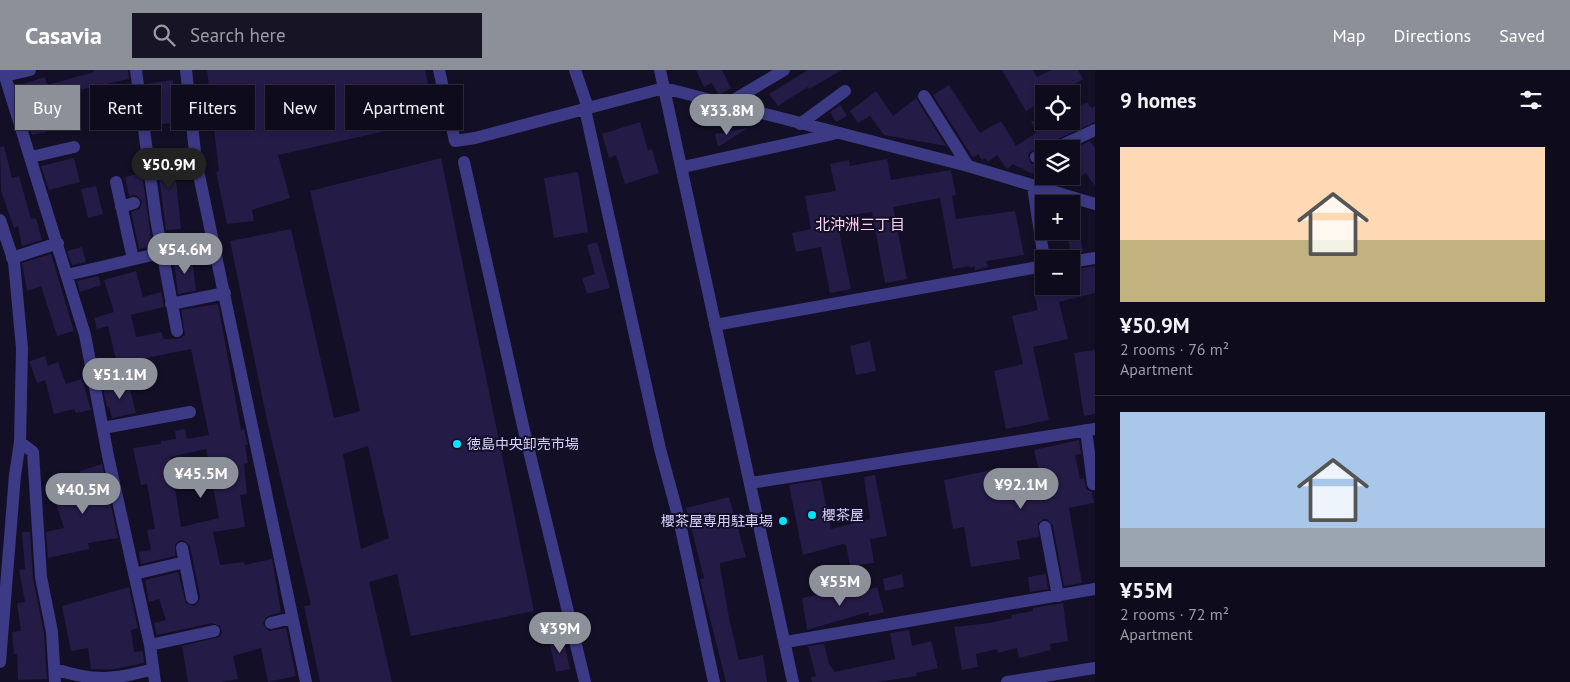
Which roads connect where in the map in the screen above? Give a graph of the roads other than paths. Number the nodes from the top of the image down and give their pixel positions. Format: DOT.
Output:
graph roads {
  1 [pos="30,70"];
  2 [pos="136,70"];
  3 [pos="186,70"];
  4 [pos="440,70"];
  5 [pos="575,70"];
  6 [pos="660,70"];
  7 [pos="784,70"];
  8 [pos="4,73"];
  9 [pos="664,88"];
  10 [pos="845,91"];
  11 [pos="924,96"];
  12 [pos="727,104"];
  13 [pos="587,109"];
  14 [pos="800,124"];
  15 [pos="1095,130"];
  16 [pos="835,133"];
  17 [pos="1073,140"];
  18 [pos="74,147"];
  19 [pos="30,157"];
  20 [pos="464,162"];
  21 [pos="968,166"];
  22 [pos="682,167"];
  23 [pos="116,182"];
  24 [pos="1033,187"];
  25 [pos="134,204"];
  26 [pos="1095,204"];
  27 [pos="121,207"];
  28 [pos="0,220"];
  29 [pos="58,243"];
  30 [pos="1043,250"];
  31 [pos="152,255"];
  32 [pos="12,258"];
  33 [pos="1095,258"];
  34 [pos="133,259"];
  35 [pos="1080,260"];
  36 [pos="1035,268"];
  37 [pos="67,275"];
  38 [pos="225,293"];
  39 [pos="171,304"];
  40 [pos="715,325"];
  41 [pos="177,332"];
  42 [pos="190,412"];
  43 [pos="103,428"];
  44 [pos="1090,430"];
  45 [pos="20,442"];
  46 [pos="751,483"];
  47 [pos="1093,484"];
  48 [pos="1045,527"];
  49 [pos="182,548"];
  50 [pos="185,562"];
  51 [pos="134,574"];
  52 [pos="1095,589"];
  53 [pos="1058,596"];
  54 [pos="192,598"];
  55 [pos="292,618"];
  56 [pos="270,623"];
  57 [pos="214,632"];
  58 [pos="786,642"];
  59 [pos="150,645"];
  60 [pos="0,662"];
  61 [pos="1095,668"];
  62 [pos="54,669"];
  63 [pos="154,676"];
  64 [pos="54,682"];
  65 [pos="306,682"];
  66 [pos="585,682"];
  67 [pos="714,682"];
  68 [pos="794,682"];
  69 [pos="1007,682"];
  1 -- 8 [label="street"];
  2 -- 39 [label="street"];
  3 -- 38 [label="street"];
  4 -- 13 [label="street"];
  5 -- 13 [label="street"];
  6 -- 9 [label="street"];
  7 -- 12 [label="street"];
  8 -- 19 [label="street"];
  9 -- 12 [label="street"];
  9 -- 13 [label="street"];
  9 -- 22 [label="street"];
  10 -- 14 [label="street"];
  11 -- 21 [label="street"];
  12 -- 14 [label="street"];
  13 -- 67 [label="street"];
  14 -- 16 [label="street"];
  15 -- 17 [label="street"];
  16 -- 21 [label="street"];
  16 -- 22 [label="street"];
  18 -- 19 [label="street"];
  19 -- 29 [label="street"];
  20 -- 66 [label="street"];
  21 -- 24 [label="street"];
  22 -- 40 [label="street"];
  23 -- 27 [label="street"];
  24 -- 26 [label="street"];
  24 -- 30 [label="street"];
  25 -- 27 [label="street"];
  27 -- 34 [label="street"];
  28 -- 32 [label="street"];
  29 -- 32 [label="street"];
  29 -- 37 [label="street"];
  31 -- 34 [label="street"];
  32 -- 45 [label="street"];
  33 -- 35 [label="street"];
  34 -- 37 [label="street"];
  36 -- 40 [label="street"];
  37 -- 43 [label="street"];
  38 -- 39 [label="street"];
  38 -- 55 [label="street"];
  39 -- 41 [label="street"];
  40 -- 46 [label="street"];
  42 -- 43 [label="street"];
  43 -- 51 [label="street"];
  44 -- 46 [label="street"];
  44 -- 47 [label="street"];
  45 -- 60 [label="street"];
  45 -- 62 [label="street"];
  46 -- 58 [label="street"];
  48 -- 53 [label="street"];
  49 -- 50 [label="street"];
  50 -- 51 [label="street"];
  50 -- 54 [label="street"];
  51 -- 59 [label="street"];
  52 -- 53 [label="street"];
  53 -- 58 [label="street"];
  55 -- 56 [label="street"];
  55 -- 65 [label="street"];
  57 -- 59 [label="street"];
  58 -- 68 [label="street"];
  59 -- 63 [label="street"];
  61 -- 69 [label="street"];
  62 -- 63 [label="street"];
  62 -- 64 [label="street"];
}
